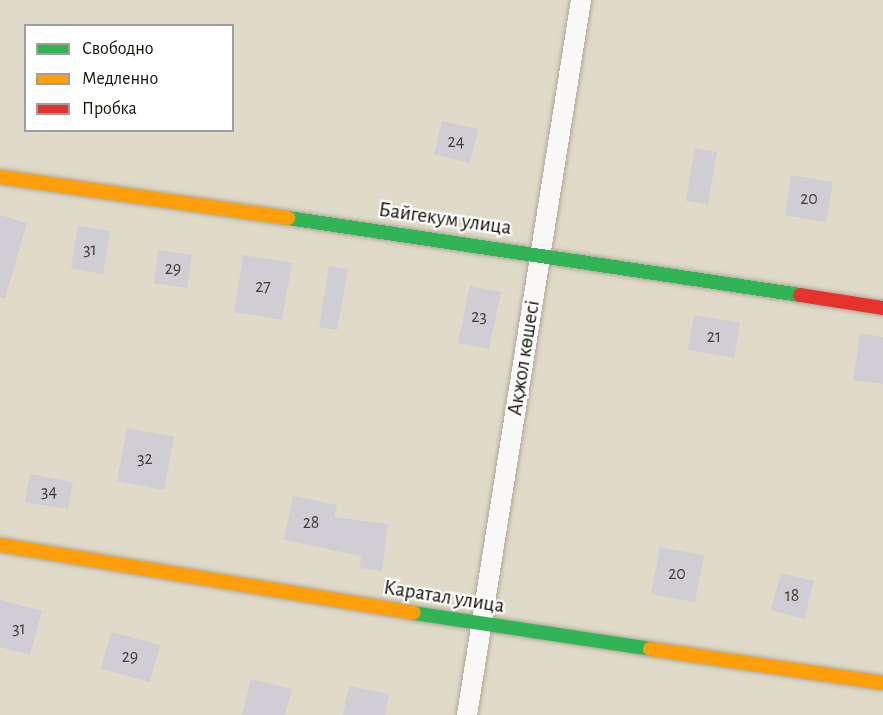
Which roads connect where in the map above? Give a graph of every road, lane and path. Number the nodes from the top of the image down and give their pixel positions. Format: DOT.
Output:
graph roads {
  1 [pos="581,0"];
  2 [pos="0,177"];
  3 [pos="540,253"];
  4 [pos="883,308"];
  5 [pos="0,545"];
  6 [pos="482,625"];
  7 [pos="883,683"];
  8 [pos="467,715"];
  1 -- 3 [label="street, Ақжол көшесі"];
  2 -- 3 [label="street, Байгекум улица"];
  3 -- 4 [label="street, Байгекум улица"];
  3 -- 6 [label="street, Ақжол көшесі"];
  5 -- 6 [label="street, Каратал улица"];
  6 -- 7 [label="street, Каратал улица"];
  6 -- 8 [label="street, Ақжол көшесі"];
}
